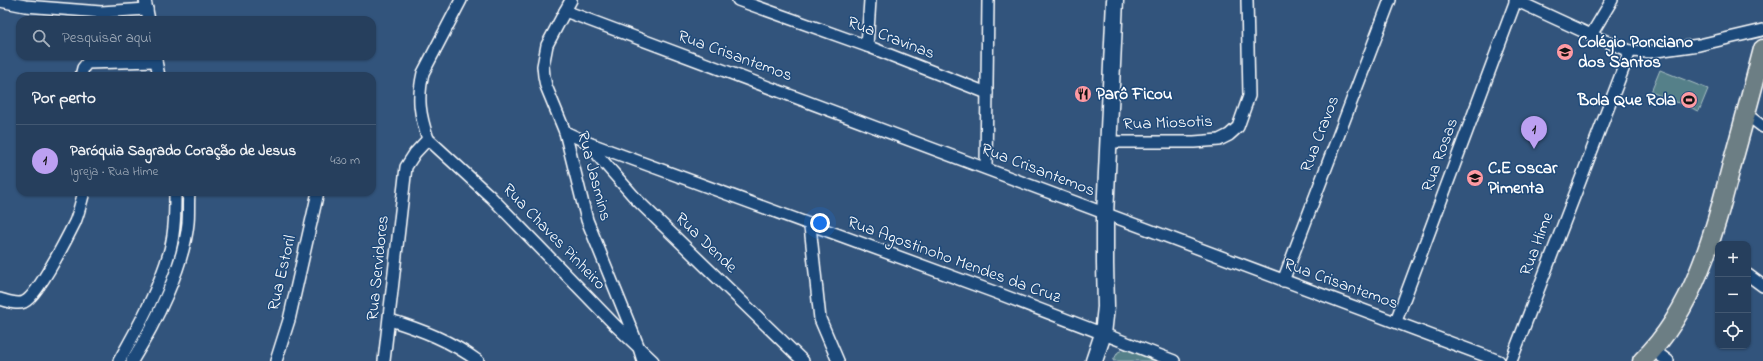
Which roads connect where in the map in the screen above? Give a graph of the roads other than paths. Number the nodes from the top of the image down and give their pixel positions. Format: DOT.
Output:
graph roads {
  1 [pos="461,0"];
  2 [pos="570,0"];
  3 [pos="738,0"];
  4 [pos="870,0"];
  5 [pos="988,0"];
  6 [pos="1115,0"];
  7 [pos="1248,0"];
  8 [pos="1390,0"];
  9 [pos="1515,0"];
  10 [pos="1612,0"];
  11 [pos="0,1"];
  12 [pos="147,10"];
  13 [pos="565,11"];
  14 [pos="1763,30"];
  15 [pos="1591,35"];
  16 [pos="867,46"];
  17 [pos="1763,49"];
  18 [pos="1630,51"];
  19 [pos="128,60"];
  20 [pos="155,60"];
  21 [pos="82,72"];
  22 [pos="158,72"];
  23 [pos="987,93"];
  24 [pos="1746,114"];
  25 [pos="1763,127"];
  26 [pos="565,132"];
  27 [pos="428,139"];
  28 [pos="1110,142"];
  29 [pos="591,144"];
  30 [pos="986,168"];
  31 [pos="83,196"];
  32 [pos="175,196"];
  33 [pos="189,196"];
  34 [pos="317,196"];
  35 [pos="1105,215"];
  36 [pos="810,226"];
  37 [pos="1714,248"];
  38 [pos="1751,277"];
  39 [pos="1283,281"];
  40 [pos="1763,286"];
  41 [pos="0,299"];
  42 [pos="390,320"];
  43 [pos="1396,321"];
  44 [pos="1103,334"];
  45 [pos="639,348"];
  46 [pos="1648,356"];
  47 [pos="841,360"];
  48 [pos="119,361"];
  49 [pos="132,361"];
  50 [pos="276,361"];
  51 [pos="384,361"];
  52 [pos="478,361"];
  53 [pos="643,361"];
  54 [pos="653,361"];
  55 [pos="803,361"];
  56 [pos="1094,361"];
  57 [pos="1174,361"];
  58 [pos="1499,361"];
  59 [pos="1511,361"];
  60 [pos="1668,361"];
  1 -- 27 [label="street"];
  2 -- 13 [label="street, Rua Jasmins"];
  3 -- 16 [label="street, Rua Cravinas"];
  4 -- 16 [label="street"];
  5 -- 23 [label="street"];
  6 -- 28 [label="street"];
  7 -- 28 [label="street, Rua Miosotis"];
  8 -- 39 [label="street, Rua Cravos"];
  9 -- 15 [label="street"];
  9 -- 43 [label="street, Rua Rosas"];
  10 -- 15 [label="street"];
  11 -- 12 [label="street"];
  13 -- 26 [label="street, Rua Jasmins"];
  13 -- 30 [label="street, Rua Crisantemos"];
  14 -- 18 [label="street"];
  15 -- 18 [label="street"];
  16 -- 23 [label="street, Rua Cravinas"];
  17 -- 24 [label="main road"];
  18 -- 59 [label="street, Rua Hime"];
  19 -- 21 [label="street"];
  20 -- 22 [label="street"];
  23 -- 30 [label="street"];
  24 -- 25 [label="street"];
  24 -- 37 [label="main road"];
  26 -- 29 [label="street, Rua Agostinoho Mendes da Cruz"];
  26 -- 45 [label="street, Rua Jasmins"];
  27 -- 42 [label="street, Rua Servidores"];
  27 -- 45 [label="street, Rua Chaves Pinheiro"];
  28 -- 35 [label="street"];
  29 -- 36 [label="street, Rua Agostinoho Mendes da Cruz"];
  29 -- 55 [label="street, Rua Dende"];
  30 -- 35 [label="street, Rua Crisantemos"];
  31 -- 41 [label="street"];
  32 -- 48 [label="street"];
  33 -- 49 [label="street"];
  34 -- 50 [label="street, Rua Estoril"];
  35 -- 39 [label="street, Rua Crisantemos"];
  35 -- 44 [label="street"];
  36 -- 44 [label="street, Rua Agostinoho Mendes da Cruz"];
  36 -- 47 [label="street"];
  37 -- 46 [label="main road"];
  38 -- 40 [label="street"];
  39 -- 43 [label="street, Rua Crisantemos"];
  42 -- 51 [label="street, Rua Servidores"];
  42 -- 52 [label="street"];
  43 -- 58 [label="street, Rua Crisantemos"];
  44 -- 56 [label="street"];
  44 -- 57 [label="street, Rua Agostinoho Mendes da Cruz"];
  45 -- 53 [label="street, Rua Jasmins"];
  45 -- 54 [label="street, Rua Chaves Pinheiro"];
  46 -- 60 [label="street"];
}
